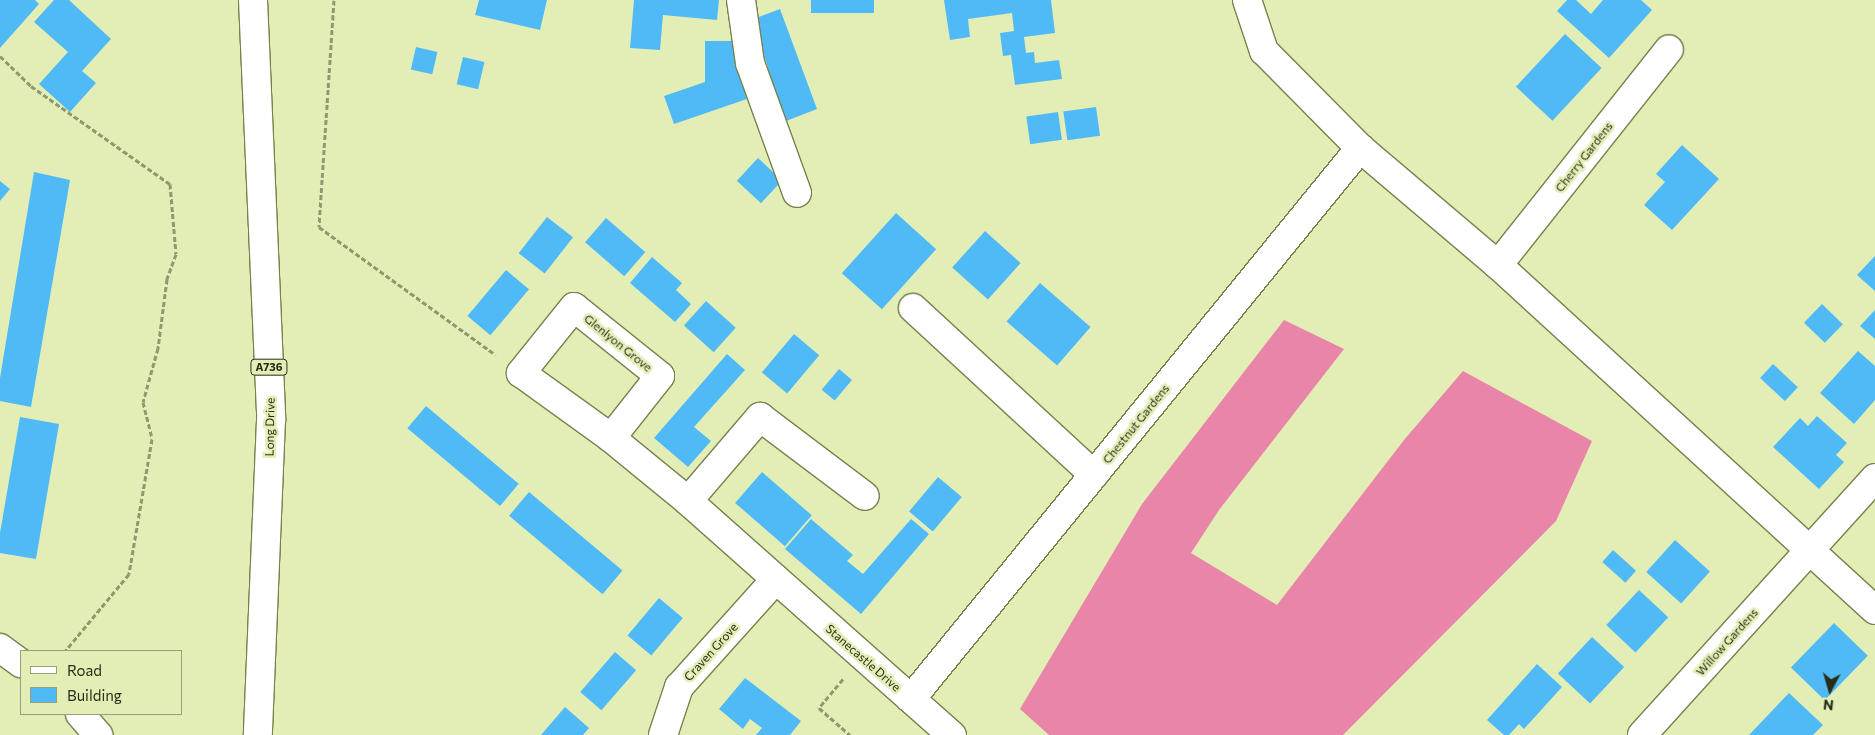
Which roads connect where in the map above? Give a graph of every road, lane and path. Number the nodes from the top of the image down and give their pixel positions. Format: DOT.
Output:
graph roads {
  1 [pos="253,0"];
  2 [pos="334,0"];
  3 [pos="741,0"];
  4 [pos="1247,0"];
  5 [pos="1669,49"];
  6 [pos="0,56"];
  7 [pos="1360,148"];
  8 [pos="797,193"];
  9 [pos="1498,265"];
  10 [pos="913,308"];
  11 [pos="521,373"];
  12 [pos="611,438"];
  13 [pos="1094,474"];
  14 [pos="1875,478"];
  15 [pos="865,496"];
  16 [pos="688,501"];
  17 [pos="1811,550"];
  18 [pos="776,579"];
  19 [pos="1875,610"];
  20 [pos="0,648"];
  21 [pos="66,650"];
  22 [pos="862,658"];
  23 [pos="20,662"];
  24 [pos="911,699"];
  25 [pos="81,715"];
  26 [pos="98,735"];
  27 [pos="258,735"];
  28 [pos="663,735"];
  29 [pos="850,735"];
  30 [pos="952,735"];
  31 [pos="1642,735"];
  1 -- 27 [label="street, Long Drive / A736"];
  2 -- 11 [label="path"];
  3 -- 8 [label="street"];
  4 -- 7 [label="street"];
  5 -- 9 [label="street, Cherry Gardens"];
  6 -- 21 [label="path"];
  7 -- 9 [label="street"];
  7 -- 13 [label="street, Chestnut Gardens"];
  9 -- 17 [label="street"];
  10 -- 13 [label="street"];
  11 -- 12 [label="street"];
  11 -- 12 [label="street, Glenlyon Grove"];
  12 -- 16 [label="street"];
  13 -- 24 [label="street, Chestnut Gardens"];
  14 -- 17 [label="street, Willow Gardens"];
  15 -- 16 [label="street"];
  16 -- 18 [label="street"];
  17 -- 19 [label="street"];
  17 -- 31 [label="street, Willow Gardens"];
  18 -- 22 [label="street, Stanecastle Drive"];
  18 -- 28 [label="street, Craven Grove"];
  20 -- 23 [label="street"];
  22 -- 24 [label="street, Stanecastle Drive"];
  22 -- 29 [label="path"];
  24 -- 30 [label="street, Stanecastle Drive"];
  25 -- 26 [label="street"];
}
